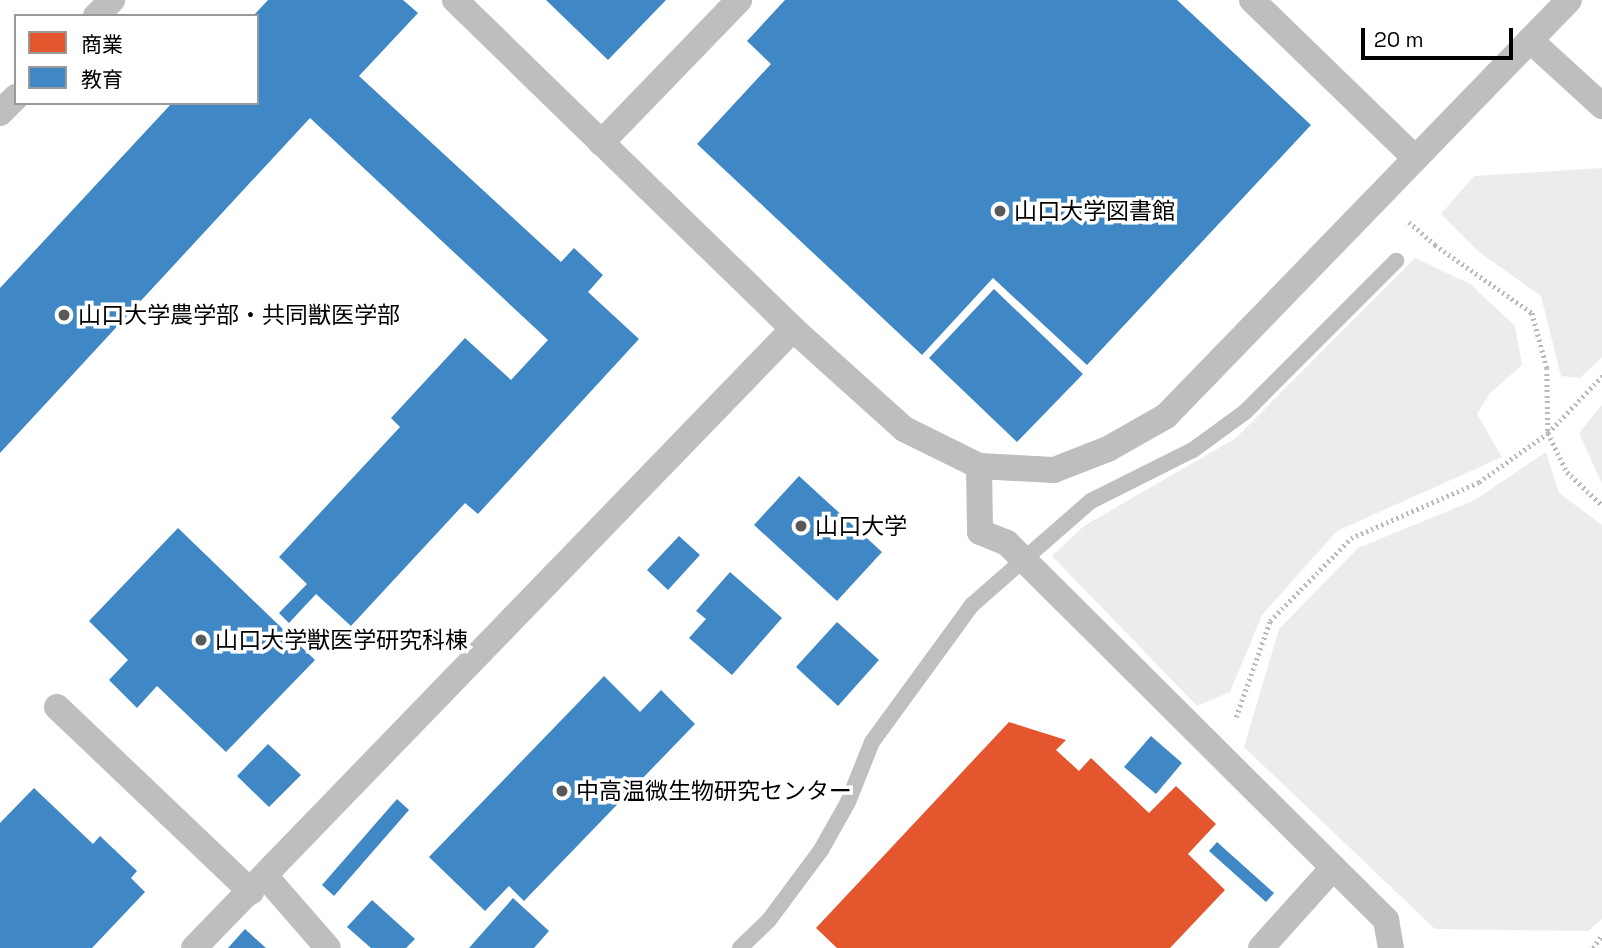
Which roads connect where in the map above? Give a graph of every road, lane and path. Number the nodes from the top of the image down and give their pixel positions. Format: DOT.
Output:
graph roads {
  1 [pos="112,0"];
  2 [pos="455,0"];
  3 [pos="740,0"];
  4 [pos="1252,0"];
  5 [pos="1569,0"];
  6 [pos="98,14"];
  7 [pos="1530,40"];
  8 [pos="14,99"];
  9 [pos="1602,106"];
  10 [pos="0,113"];
  11 [pos="601,143"];
  12 [pos="1415,158"];
  13 [pos="1380,195"];
  14 [pos="793,329"];
  15 [pos="1602,376"];
  16 [pos="1548,433"];
  17 [pos="979,466"];
  18 [pos="1602,505"];
  19 [pos="57,708"];
  20 [pos="1223,757"];
  21 [pos="1333,868"];
  22 [pos="259,885"];
  23 [pos="1602,935"];
  24 [pos="194,948"];
  25 [pos="328,948"];
  26 [pos="1261,948"];
  27 [pos="1391,948"];
  28 [pos="1593,948"];
  1 -- 6 [label="lane"];
  2 -- 11 [label="lane"];
  3 -- 11 [label="lane"];
  4 -- 12 [label="lane"];
  5 -- 7 [label="lane"];
  7 -- 9 [label="lane"];
  7 -- 12 [label="lane"];
  8 -- 10 [label="lane"];
  11 -- 14 [label="lane"];
  12 -- 13 [label="lane"];
  13 -- 16 [label="path"];
  13 -- 17 [label="lane"];
  14 -- 17 [label="lane"];
  14 -- 22 [label="lane"];
  15 -- 16 [label="path"];
  16 -- 18 [label="path"];
  16 -- 20 [label="path"];
  17 -- 20 [label="lane"];
  19 -- 22 [label="lane"];
  20 -- 21 [label="lane"];
  21 -- 26 [label="lane"];
  21 -- 27 [label="lane"];
  22 -- 24 [label="lane"];
  22 -- 25 [label="lane"];
  23 -- 28 [label="path"];
}
